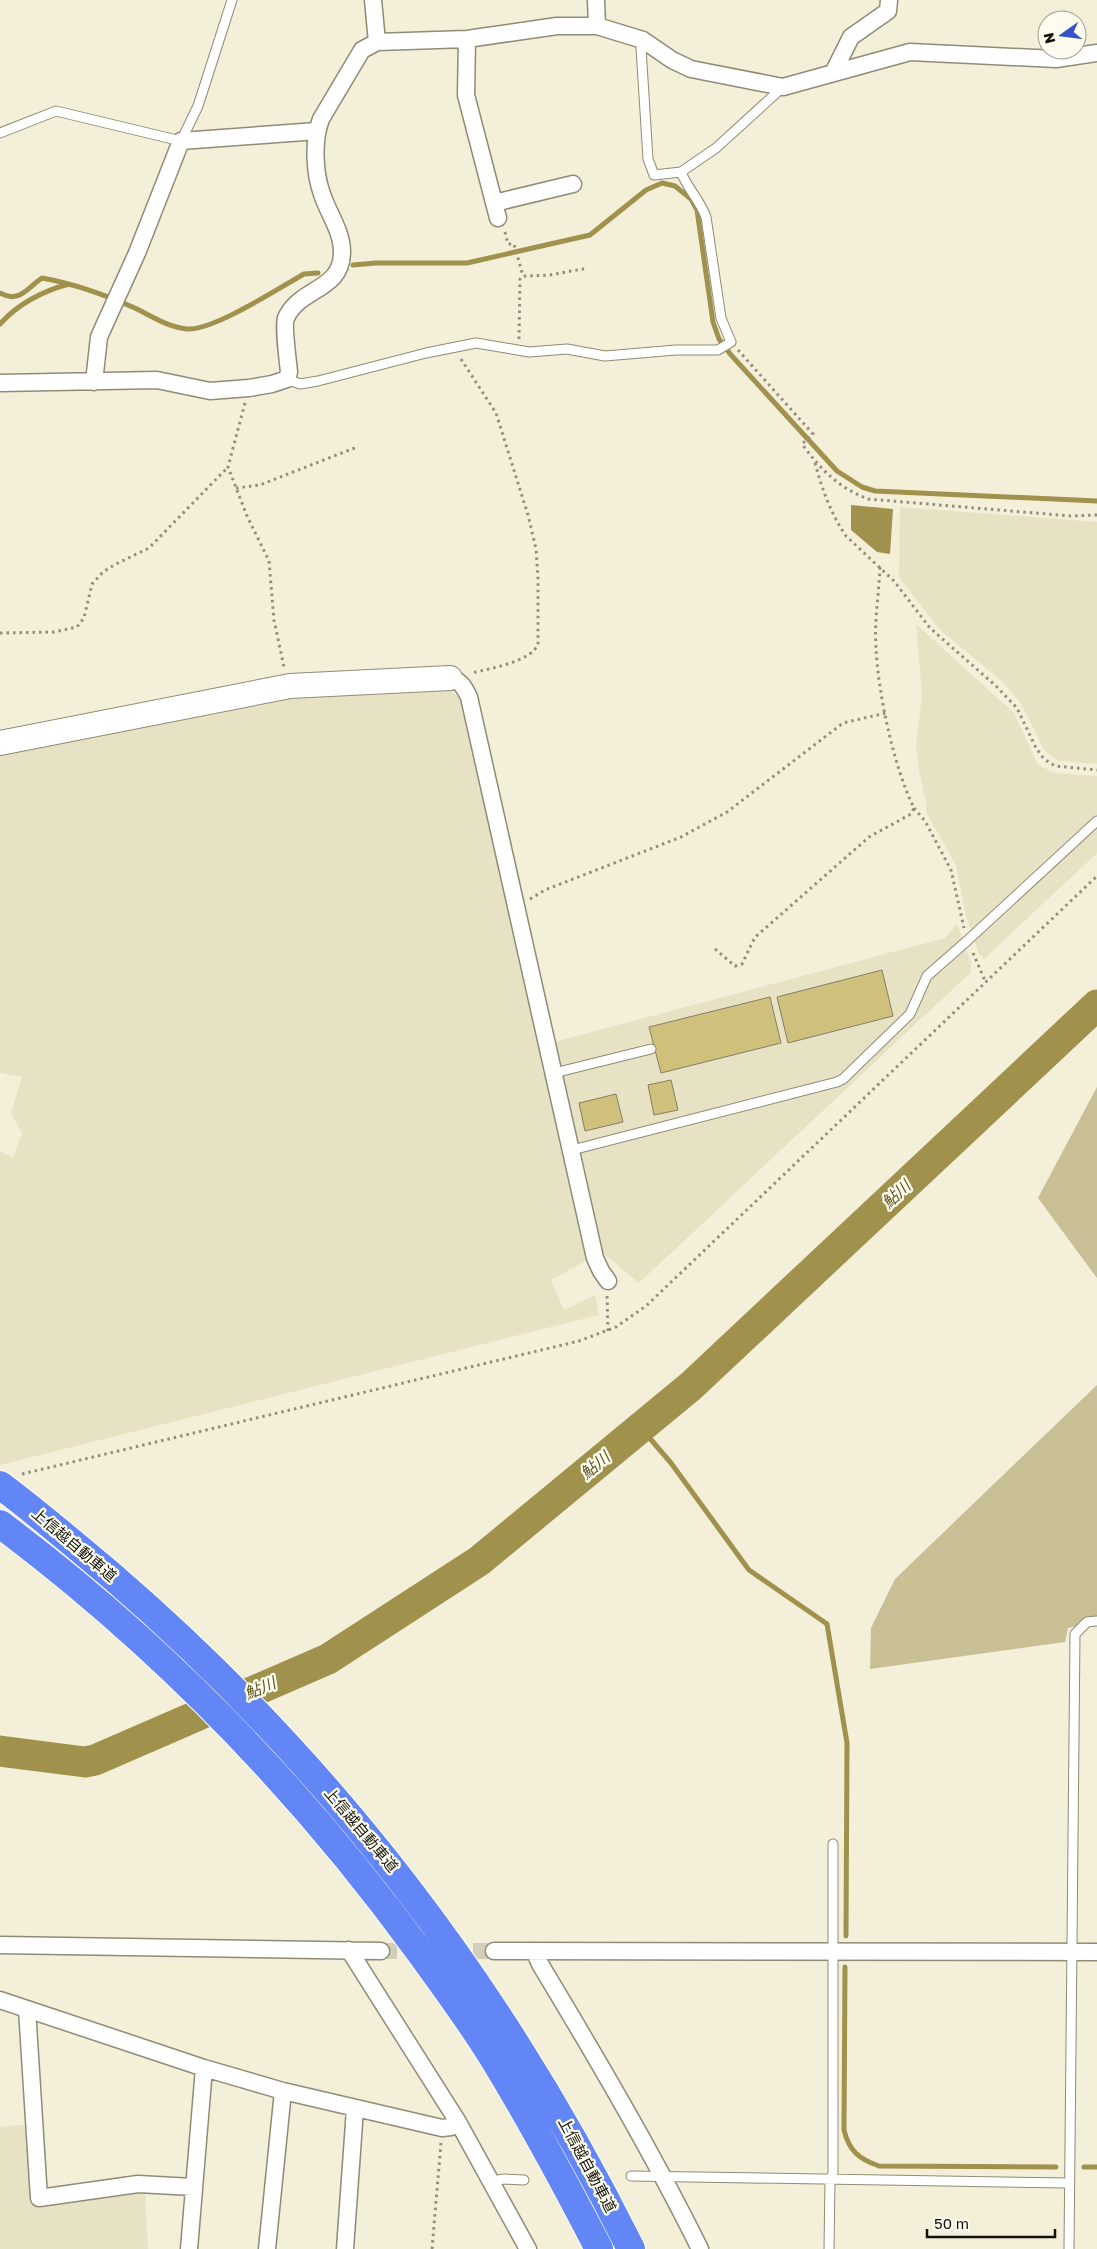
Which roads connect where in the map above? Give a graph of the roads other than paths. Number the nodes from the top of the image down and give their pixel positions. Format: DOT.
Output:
graph roads {
  1 [pos="232,0"];
  2 [pos="373,0"];
  3 [pos="596,0"];
  4 [pos="889,0"];
  5 [pos="597,26"];
  6 [pos="467,39"];
  7 [pos="642,40"];
  8 [pos="377,42"];
  9 [pos="1097,53"];
  10 [pos="833,73"];
  11 [pos="783,87"];
  12 [pos="317,131"];
  13 [pos="0,132"];
  14 [pos="181,141"];
  15 [pos="681,172"];
  16 [pos="573,184"];
  17 [pos="287,379"];
  18 [pos="0,382"];
  19 [pos="94,382"];
  20 [pos="454,679"];
  21 [pos="0,743"];
  22 [pos="1097,821"];
  23 [pos="651,1049"];
  24 [pos="554,1072"];
  25 [pos="572,1150"];
  26 [pos="608,1281"];
  27 [pos="0,1485"];
  28 [pos="0,1524"];
  29 [pos="1097,1620"];
  30 [pos="833,1844"];
  31 [pos="0,1945"];
  32 [pos="349,1950"];
  33 [pos="381,1951"];
  34 [pos="494,1951"];
  35 [pos="534,1951"];
  36 [pos="833,1952"];
  37 [pos="1072,1952"];
  38 [pos="1097,1952"];
  39 [pos="0,2000"];
  40 [pos="26,2009"];
  41 [pos="204,2068"];
  42 [pos="283,2091"];
  43 [pos="355,2109"];
  44 [pos="458,2122"];
  45 [pos="631,2176"];
  46 [pos="662,2177"];
  47 [pos="524,2180"];
  48 [pos="830,2180"];
  49 [pos="492,2181"];
  50 [pos="1070,2183"];
  51 [pos="193,2187"];
  52 [pos="189,2249"];
  53 [pos="267,2249"];
  54 [pos="344,2249"];
  55 [pos="528,2249"];
  56 [pos="599,2249"];
  57 [pos="631,2249"];
  58 [pos="700,2249"];
  59 [pos="829,2249"];
  60 [pos="1070,2249"];
  1 -- 14 [label="lane"];
  2 -- 8 [label="street"];
  3 -- 5 [label="street"];
  4 -- 10 [label="street"];
  5 -- 6 [label="street"];
  5 -- 7 [label="street"];
  6 -- 8 [label="street"];
  6 -- 16 [label="street"];
  7 -- 11 [label="street"];
  7 -- 15 [label="lane"];
  8 -- 12 [label="street"];
  9 -- 10 [label="street"];
  10 -- 11 [label="street"];
  11 -- 15 [label="lane"];
  12 -- 14 [label="street"];
  12 -- 17 [label="street"];
  13 -- 14 [label="lane"];
  14 -- 19 [label="street"];
  15 -- 17 [label="lane"];
  17 -- 19 [label="street"];
  18 -- 19 [label="street"];
  20 -- 21 [label="street"];
  20 -- 24 [label="street"];
  22 -- 25 [label="lane"];
  23 -- 24 [label="lane"];
  24 -- 25 [label="street"];
  25 -- 26 [label="street"];
  27 -- 57 [label="highway, 上信越自動車道"];
  28 -- 56 [label="highway, 上信越自動車道"];
  29 -- 37 [label="lane"];
  30 -- 36 [label="lane"];
  31 -- 32 [label="street"];
  32 -- 33 [label="street"];
  32 -- 44 [label="street"];
  34 -- 35 [label="street"];
  35 -- 36 [label="street"];
  35 -- 46 [label="street"];
  36 -- 37 [label="street"];
  36 -- 48 [label="lane"];
  37 -- 38 [label="street"];
  37 -- 50 [label="lane"];
  39 -- 40 [label="street"];
  40 -- 41 [label="street"];
  40 -- 51 [label="street"];
  41 -- 42 [label="street"];
  41 -- 51 [label="street"];
  42 -- 43 [label="street"];
  42 -- 53 [label="street"];
  43 -- 44 [label="street"];
  43 -- 54 [label="street"];
  44 -- 49 [label="street"];
  45 -- 46 [label="lane"];
  46 -- 48 [label="lane"];
  46 -- 58 [label="street"];
  47 -- 49 [label="lane"];
  48 -- 50 [label="lane"];
  48 -- 59 [label="lane"];
  49 -- 55 [label="street"];
  50 -- 60 [label="lane"];
  51 -- 52 [label="street"];
}
